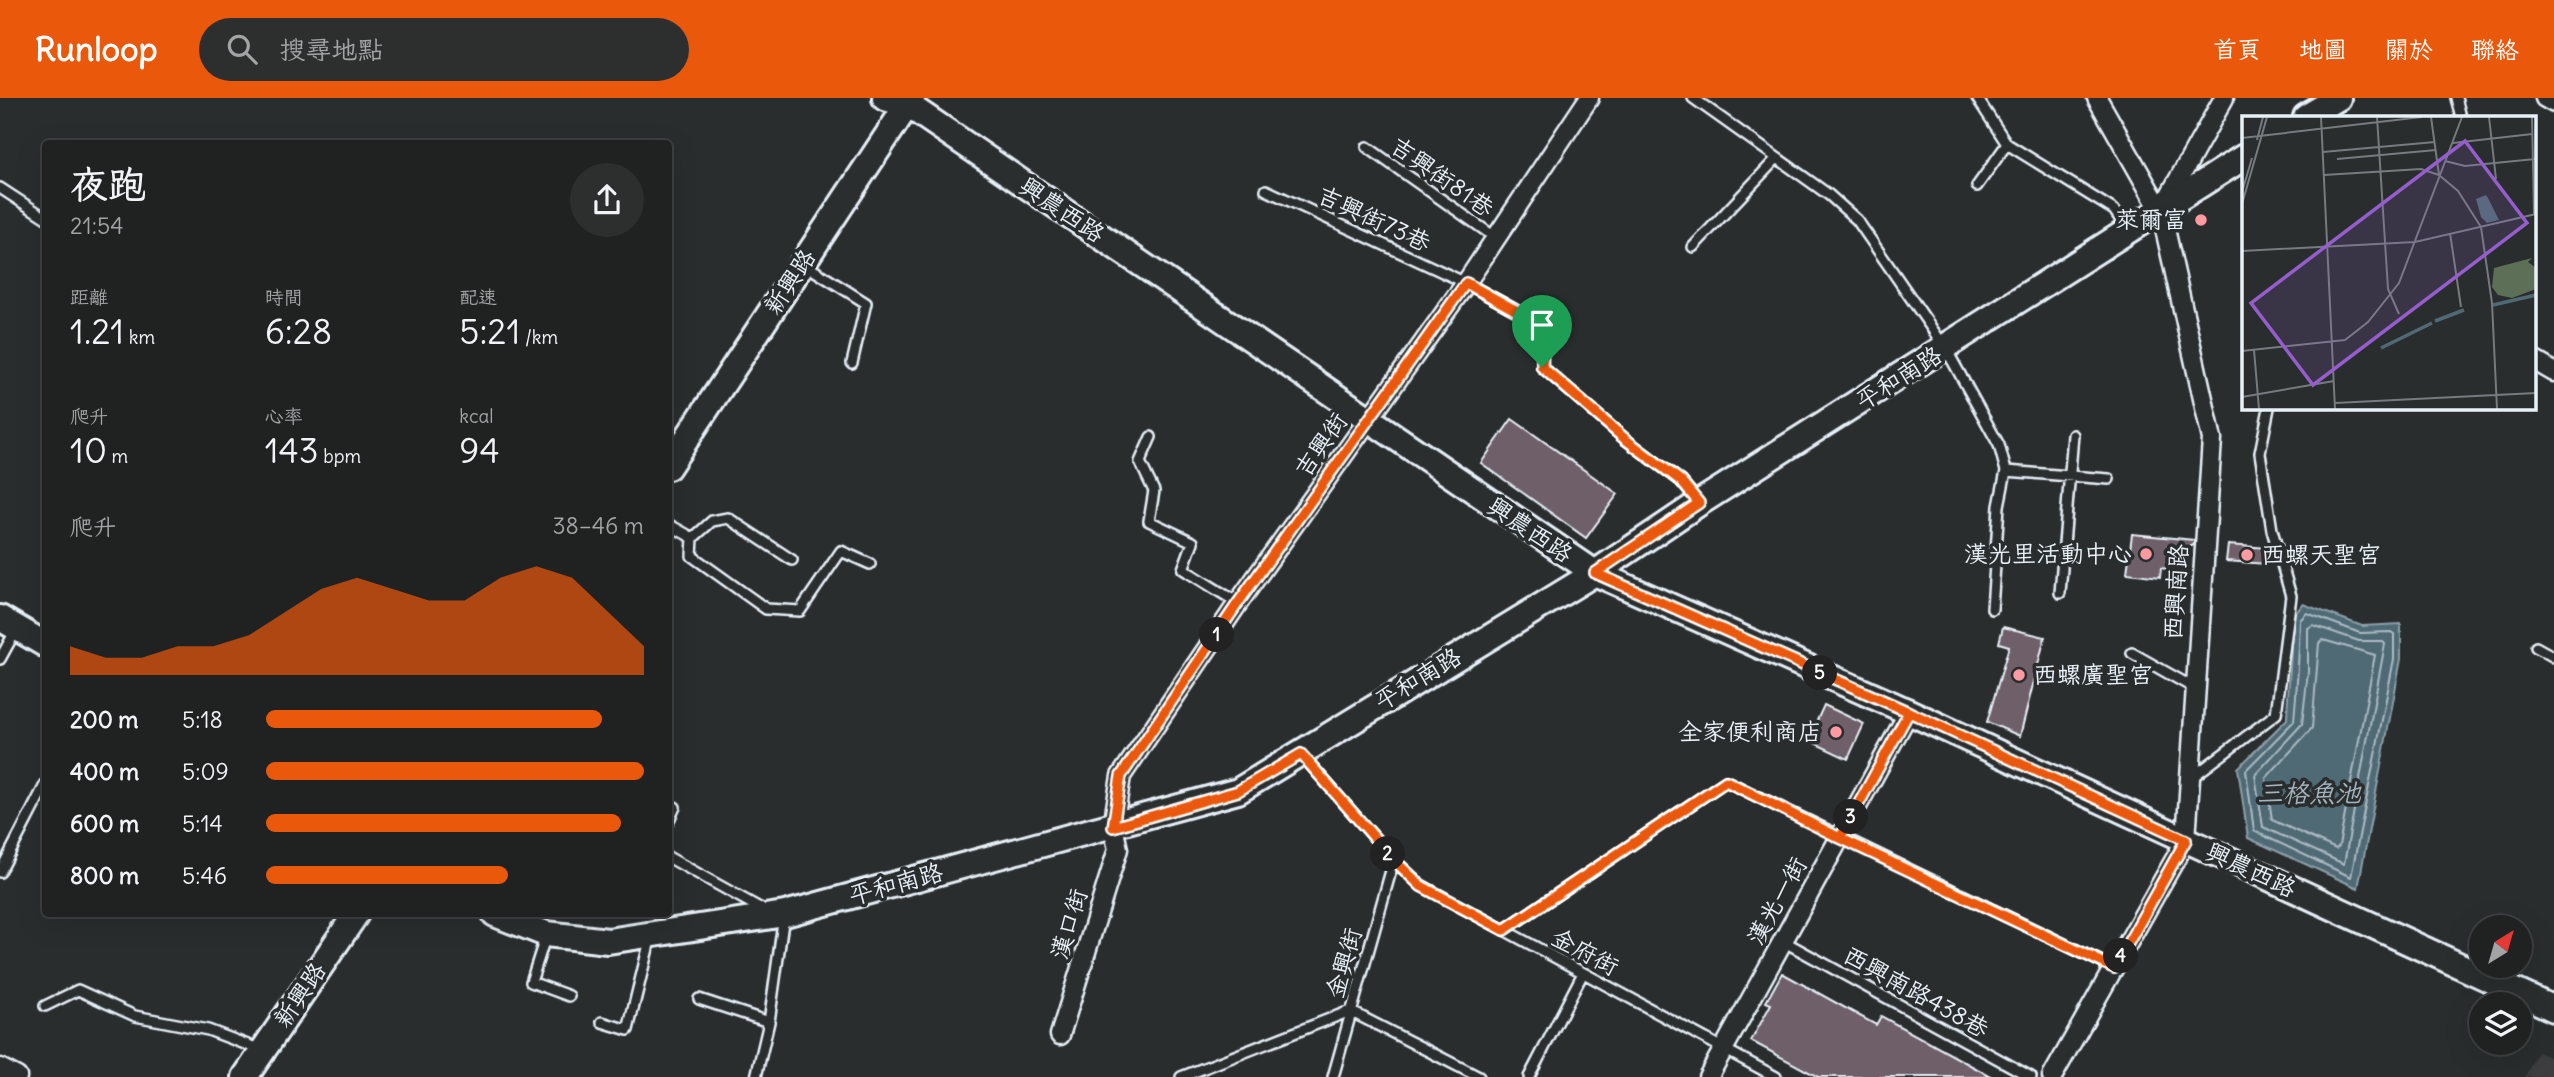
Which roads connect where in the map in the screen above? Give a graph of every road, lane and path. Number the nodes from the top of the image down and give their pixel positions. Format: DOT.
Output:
graph roads {
  1 [pos="1589,98"];
  2 [pos="1693,98"];
  3 [pos="1977,98"];
  4 [pos="2097,98"];
  5 [pos="2224,98"];
  6 [pos="2338,98"];
  7 [pos="2456,98"];
  8 [pos="2545,98"];
  9 [pos="902,100"];
  10 [pos="2554,103"];
  11 [pos="2308,116"];
  12 [pos="2460,116"];
  13 [pos="2007,144"];
  14 [pos="1367,147"];
  15 [pos="1777,158"];
  16 [pos="2242,158"];
  17 [pos="1977,187"];
  18 [pos="0,188"];
  19 [pos="1266,190"];
  20 [pos="2161,211"];
  21 [pos="42,215"];
  22 [pos="2128,230"];
  23 [pos="1496,238"];
  24 [pos="1693,247"];
  25 [pos="803,263"];
  26 [pos="1466,283"];
  27 [pos="1946,349"];
  28 [pos="2536,361"];
  29 [pos="852,363"];
  30 [pos="2554,372"];
  31 [pos="2269,410"];
  32 [pos="1368,421"];
  33 [pos="2074,435"];
  34 [pos="1151,437"];
  35 [pos="672,461"];
  36 [pos="2006,471"];
  37 [pos="2070,476"];
  38 [pos="2109,479"];
  39 [pos="1699,503"];
  40 [pos="672,526"];
  41 [pos="694,538"];
  42 [pos="792,560"];
  43 [pos="870,564"];
  44 [pos="1595,573"];
  45 [pos="2060,593"];
  46 [pos="1238,603"];
  47 [pos="1992,609"];
  48 [pos="8,623"];
  49 [pos="42,638"];
  50 [pos="2536,647"];
  51 [pos="2132,653"];
  52 [pos="2554,657"];
  53 [pos="0,659"];
  54 [pos="2193,688"];
  55 [pos="1909,712"];
  56 [pos="1301,754"];
  57 [pos="2189,780"];
  58 [pos="42,791"];
  59 [pos="675,807"];
  60 [pos="672,813"];
  61 [pos="1113,827"];
  62 [pos="1840,838"];
  63 [pos="2186,840"];
  64 [pos="672,860"];
  65 [pos="1394,860"];
  66 [pos="0,873"];
  67 [pos="779,915"];
  68 [pos="354,917"];
  69 [pos="505,917"];
  70 [pos="1504,930"];
  71 [pos="546,934"];
  72 [pos="651,934"];
  73 [pos="1783,941"];
  74 [pos="2114,968"];
  75 [pos="1583,973"];
  76 [pos="569,996"];
  77 [pos="699,999"];
  78 [pos="45,1006"];
  79 [pos="2554,1009"];
  80 [pos="1350,1011"];
  81 [pos="769,1021"];
  82 [pos="602,1022"];
  83 [pos="1060,1035"];
  84 [pos="1723,1049"];
  85 [pos="263,1050"];
  86 [pos="0,1068"];
  87 [pos="1191,1075"];
  88 [pos="17,1077"];
  89 [pos="245,1077"];
  90 [pos="756,1077"];
  91 [pos="1181,1077"];
  92 [pos="1333,1077"];
  93 [pos="1479,1077"];
  94 [pos="1529,1077"];
  95 [pos="1708,1077"];
  96 [pos="1776,1077"];
  97 [pos="2031,1077"];
  98 [pos="2052,1077"];
  1 -- 23 [label="street, 吉興街"];
  2 -- 15 [label="lane"];
  3 -- 13 [label="lane"];
  4 -- 20 [label="street, 西興南路"];
  5 -- 20 [label="street"];
  6 -- 11 [label="main road"];
  7 -- 12 [label="lane"];
  8 -- 10 [label="street"];
  9 -- 25 [label="main road, 新興路"];
  9 -- 32 [label="main road, 興農西路"];
  13 -- 17 [label="lane"];
  13 -- 22 [label="lane"];
  14 -- 23 [label="lane, 吉興街81巷"];
  15 -- 24 [label="lane"];
  15 -- 27 [label="lane"];
  16 -- 20 [label="main road, 平和南路"];
  18 -- 21 [label="lane"];
  19 -- 26 [label="lane, 吉興街73巷"];
  20 -- 22 [label="main road, 平和南路"];
  20 -- 54 [label="street, 西興南路"];
  22 -- 27 [label="main road, 平和南路"];
  23 -- 26 [label="street, 吉興街"];
  25 -- 29 [label="lane"];
  25 -- 35 [label="main road, 新興路"];
  26 -- 32 [label="street, 吉興街"];
  26 -- 39 [label="lane, 吉興街73巷"];
  27 -- 36 [label="lane"];
  27 -- 39 [label="main road, 平和南路"];
  28 -- 30 [label="street"];
  31 -- 57 [label="lane"];
  32 -- 44 [label="main road, 興農西路"];
  32 -- 46 [label="street, 吉興街"];
  33 -- 37 [label="lane"];
  34 -- 46 [label="lane"];
  36 -- 37 [label="lane"];
  36 -- 47 [label="lane"];
  37 -- 38 [label="lane"];
  37 -- 45 [label="lane"];
  39 -- 44 [label="main road, 平和南路"];
  40 -- 41 [label="lane"];
  41 -- 42 [label="lane"];
  41 -- 43 [label="lane"];
  44 -- 55 [label="main road, 興農西路"];
  44 -- 56 [label="main road, 平和南路"];
  46 -- 61 [label="street, 吉興街"];
  48 -- 49 [label="main road"];
  48 -- 53 [label="lane"];
  50 -- 52 [label="lane"];
  51 -- 54 [label="lane"];
  54 -- 57 [label="street, 西興南路"];
  55 -- 62 [label="street, 漢光一街"];
  55 -- 63 [label="main road, 興農西路"];
  56 -- 61 [label="main road, 平和南路"];
  56 -- 65 [label="lane, 金府街"];
  57 -- 63 [label="street, 西興南路"];
  58 -- 66 [label="lane"];
  59 -- 60 [label="lane"];
  61 -- 67 [label="main road, 平和南路"];
  61 -- 83 [label="street, 漢口街"];
  62 -- 70 [label="lane"];
  62 -- 73 [label="street, 漢光一街"];
  62 -- 74 [label="lane"];
  63 -- 74 [label="street, 西興南路"];
  63 -- 79 [label="main road, 興農西路"];
  64 -- 67 [label="lane"];
  65 -- 70 [label="lane, 金府街"];
  65 -- 80 [label="lane, 金興街"];
  67 -- 72 [label="main road, 平和南路"];
  67 -- 81 [label="lane"];
  68 -- 85 [label="main road, 新興路"];
  69 -- 71 [label="main road, 平和南路"];
  70 -- 75 [label="lane, 金府街"];
  71 -- 72 [label="main road, 平和南路"];
  71 -- 76 [label="lane"];
  72 -- 82 [label="lane"];
  73 -- 84 [label="street, 漢光一街"];
  73 -- 97 [label="lane, 西興南路438巷"];
  74 -- 98 [label="street, 西興南路"];
  75 -- 84 [label="lane, 金府街"];
  75 -- 94 [label="lane"];
  77 -- 81 [label="lane"];
  78 -- 85 [label="lane"];
  80 -- 87 [label="lane"];
  80 -- 92 [label="lane, 金興街"];
  80 -- 93 [label="lane"];
  81 -- 90 [label="lane"];
  84 -- 95 [label="street, 漢光一街"];
  84 -- 96 [label="lane, 金府街"];
  85 -- 89 [label="main road, 新興路"];
  86 -- 88 [label="street"];
  87 -- 91 [label="lane"];
}
